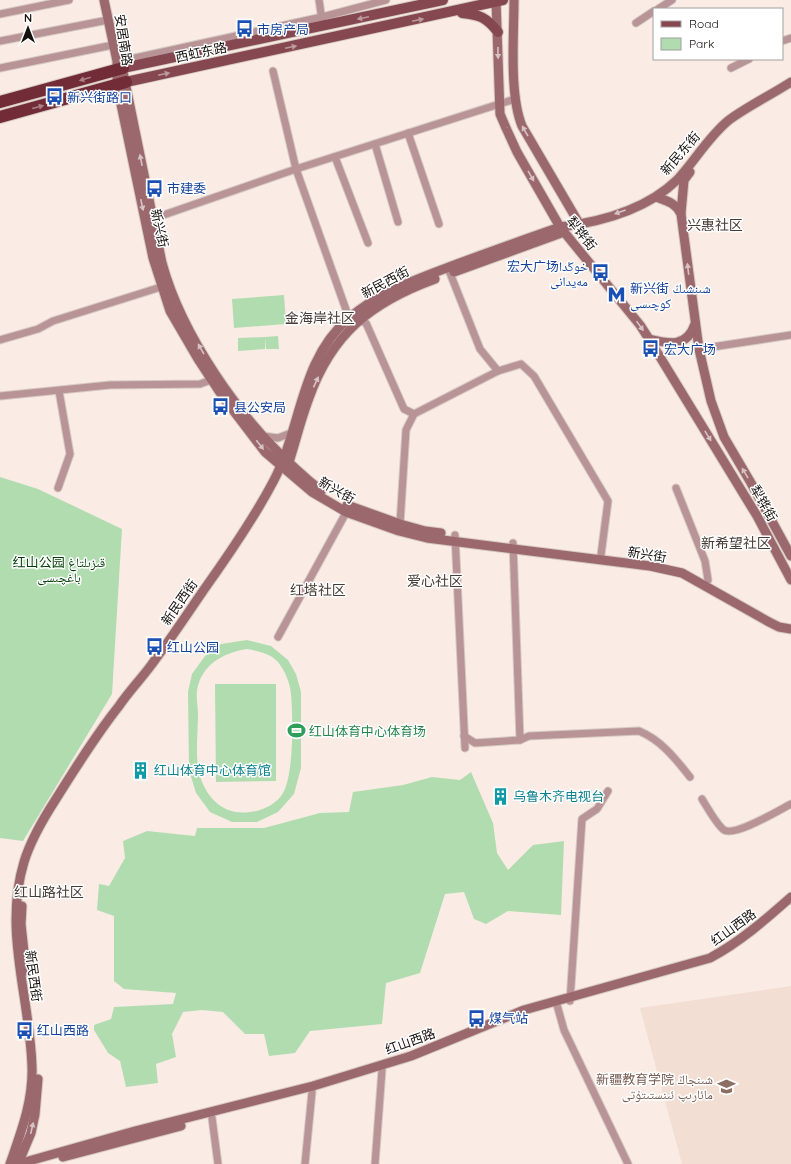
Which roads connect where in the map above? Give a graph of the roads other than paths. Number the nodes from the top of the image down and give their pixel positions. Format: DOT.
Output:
graph roads {
  1 [pos="69,0"];
  2 [pos="104,0"];
  3 [pos="109,0"];
  4 [pos="318,0"];
  5 [pos="386,0"];
  6 [pos="443,0"];
  7 [pos="514,0"];
  8 [pos="672,0"];
  9 [pos="498,1"];
  10 [pos="663,2"];
  11 [pos="452,12"];
  12 [pos="653,12"];
  13 [pos="0,14"];
  14 [pos="108,20"];
  15 [pos="323,22"];
  16 [pos="636,23"];
  17 [pos="498,32"];
  18 [pos="0,41"];
  19 [pos="113,45"];
  20 [pos="746,60"];
  21 [pos="0,68"];
  22 [pos="123,68"];
  23 [pos="732,68"];
  24 [pos="273,71"];
  25 [pos="791,82"];
  26 [pos="121,84"];
  27 [pos="791,86"];
  28 [pos="515,99"];
  29 [pos="0,102"];
  30 [pos="499,104"];
  31 [pos="0,117"];
  32 [pos="408,133"];
  33 [pos="375,144"];
  34 [pos="335,157"];
  35 [pos="296,169"];
  36 [pos="656,197"];
  37 [pos="681,214"];
  38 [pos="152,219"];
  39 [pos="398,222"];
  40 [pos="439,224"];
  41 [pos="580,225"];
  42 [pos="562,229"];
  43 [pos="368,243"];
  44 [pos="449,270"];
  45 [pos="161,287"];
  46 [pos="354,319"];
  47 [pos="695,323"];
  48 [pos="791,335"];
  49 [pos="649,339"];
  50 [pos="0,340"];
  51 [pos="699,349"];
  52 [pos="498,371"];
  53 [pos="211,380"];
  54 [pos="59,390"];
  55 [pos="0,396"];
  56 [pos="414,414"];
  57 [pos="291,433"];
  58 [pos="263,436"];
  59 [pos="284,464"];
  60 [pos="58,488"];
  61 [pos="676,488"];
  62 [pos="348,509"];
  63 [pos="400,524"];
  64 [pos="455,538"];
  65 [pos="513,545"];
  66 [pos="601,555"];
  67 [pos="791,556"];
  68 [pos="708,580"];
  69 [pos="791,580"];
  70 [pos="791,622"];
  71 [pos="791,629"];
  72 [pos="278,637"];
  73 [pos="464,736"];
  74 [pos="520,740"];
  75 [pos="465,748"];
  76 [pos="690,776"];
  77 [pos="608,791"];
  78 [pos="702,800"];
  79 [pos="791,804"];
  80 [pos="791,897"];
  81 [pos="791,905"];
  82 [pos="570,1000"];
  83 [pos="557,1005"];
  84 [pos="382,1070"];
  85 [pos="312,1092"];
  86 [pos="212,1118"];
  87 [pos="10,1164"];
  88 [pos="18,1164"];
  89 [pos="39,1164"];
  90 [pos="218,1164"];
  91 [pos="305,1164"];
  92 [pos="375,1164"];
  93 [pos="628,1164"];
  1 -- 13 [label="street"];
  2 -- 14 [label="main road, 安居南路"];
  3 -- 22 [label="main road, 安居南路"];
  4 -- 15 [label="street"];
  5 -- 15 [label="street"];
  6 -- 15 [label="main road, 西虹东路, one-way"];
  7 -- 28 [label="main road, 犁铧街"];
  8 -- 10 [label="street"];
  9 -- 11 [label="main road, 西虹东路"];
  9 -- 17 [label="main road, 犁铧街"];
  11 -- 17 [label="main road"];
  26 -- 11 [label="main road, 西虹东路, one-way"];
  12 -- 16 [label="street"];
  14 -- 18 [label="street"];
  14 -- 19 [label="main road, 安居南路"];
  15 -- 22 [label="main road, 西虹东路"];
  17 -- 30 [label="main road, 犁铧街, one-way"];
  19 -- 21 [label="street"];
  19 -- 22 [label="main road, 安居南路"];
  20 -- 23 [label="street"];
  22 -- 26 [label="main road, 安居南路"];
  22 -- 29 [label="highway, 西虹东路, one-way"];
  24 -- 35 [label="street"];
  25 -- 36 [label="main road, 新民东街"];
  31 -- 26 [label="highway, 西虹东路, one-way"];
  38 -- 26 [label="main road, 新兴街, one-way"];
  26 -- 45 [label="main road, 新兴街, one-way"];
  27 -- 37 [label="main road, 新民东街"];
  28 -- 30 [label="street"];
  41 -- 28 [label="main road, 犁铧街, one-way"];
  30 -- 32 [label="street"];
  30 -- 42 [label="main road, 犁铧街, one-way"];
  32 -- 33 [label="street"];
  32 -- 40 [label="street"];
  33 -- 34 [label="street"];
  33 -- 39 [label="street"];
  34 -- 35 [label="street"];
  34 -- 43 [label="street"];
  35 -- 38 [label="street"];
  35 -- 46 [label="street"];
  36 -- 37 [label="main road"];
  36 -- 41 [label="main road, 新民东街, one-way"];
  47 -- 37 [label="main road, 犁铧街, one-way"];
  58 -- 38 [label="main road, 新兴街, one-way"];
  41 -- 42 [label="main road, 新民西街"];
  42 -- 44 [label="main road, 新民西街"];
  42 -- 49 [label="main road, 犁铧街, one-way"];
  44 -- 46 [label="main road, 新民西街"];
  44 -- 52 [label="street"];
  45 -- 50 [label="street"];
  45 -- 53 [label="main road, 新兴街"];
  46 -- 56 [label="street"];
  46 -- 57 [label="main road, 新民西街"];
  59 -- 46 [label="main road, 新民西街, one-way"];
  47 -- 49 [label="main road"];
  47 -- 51 [label="main road, 犁铧街"];
  48 -- 51 [label="street"];
  49 -- 69 [label="main road, 犁铧街, one-way"];
  67 -- 51 [label="main road, 犁铧街, one-way"];
  52 -- 56 [label="street"];
  52 -- 66 [label="street"];
  53 -- 54 [label="street"];
  53 -- 59 [label="main road, 新兴街, one-way"];
  54 -- 55 [label="street"];
  54 -- 60 [label="street"];
  56 -- 63 [label="street"];
  57 -- 58 [label="street"];
  57 -- 59 [label="main road, 新民西街"];
  58 -- 59 [label="main road, 新兴街"];
  59 -- 62 [label="main road, 新兴街"];
  59 -- 87 [label="main road, 新民西街"];
  88 -- 59 [label="main road, 新民西街, one-way"];
  61 -- 68 [label="street"];
  62 -- 63 [label="main road, 新兴街"];
  62 -- 64 [label="main road, 新兴街"];
  62 -- 72 [label="street"];
  63 -- 64 [label="main road, 新兴街"];
  64 -- 65 [label="main road, 新兴街"];
  64 -- 73 [label="street"];
  65 -- 66 [label="main road, 新兴街"];
  65 -- 71 [label="main road, 新兴街"];
  65 -- 74 [label="street"];
  66 -- 68 [label="main road, 新兴街"];
  68 -- 70 [label="main road, 新兴街"];
  73 -- 74 [label="street"];
  73 -- 75 [label="street"];
  74 -- 76 [label="street"];
  77 -- 82 [label="street"];
  78 -- 79 [label="street"];
  80 -- 82 [label="main road, 红山西路"];
  81 -- 82 [label="main road, 红山西路"];
  82 -- 83 [label="main road, 红山西路"];
  82 -- 88 [label="main road, 红山西路"];
  83 -- 84 [label="main road, 红山西路"];
  83 -- 93 [label="street"];
  84 -- 85 [label="main road, 红山西路"];
  84 -- 92 [label="street"];
  85 -- 86 [label="main road, 红山西路"];
  85 -- 91 [label="street"];
  86 -- 89 [label="main road, 红山西路"];
  86 -- 90 [label="street"];
}
